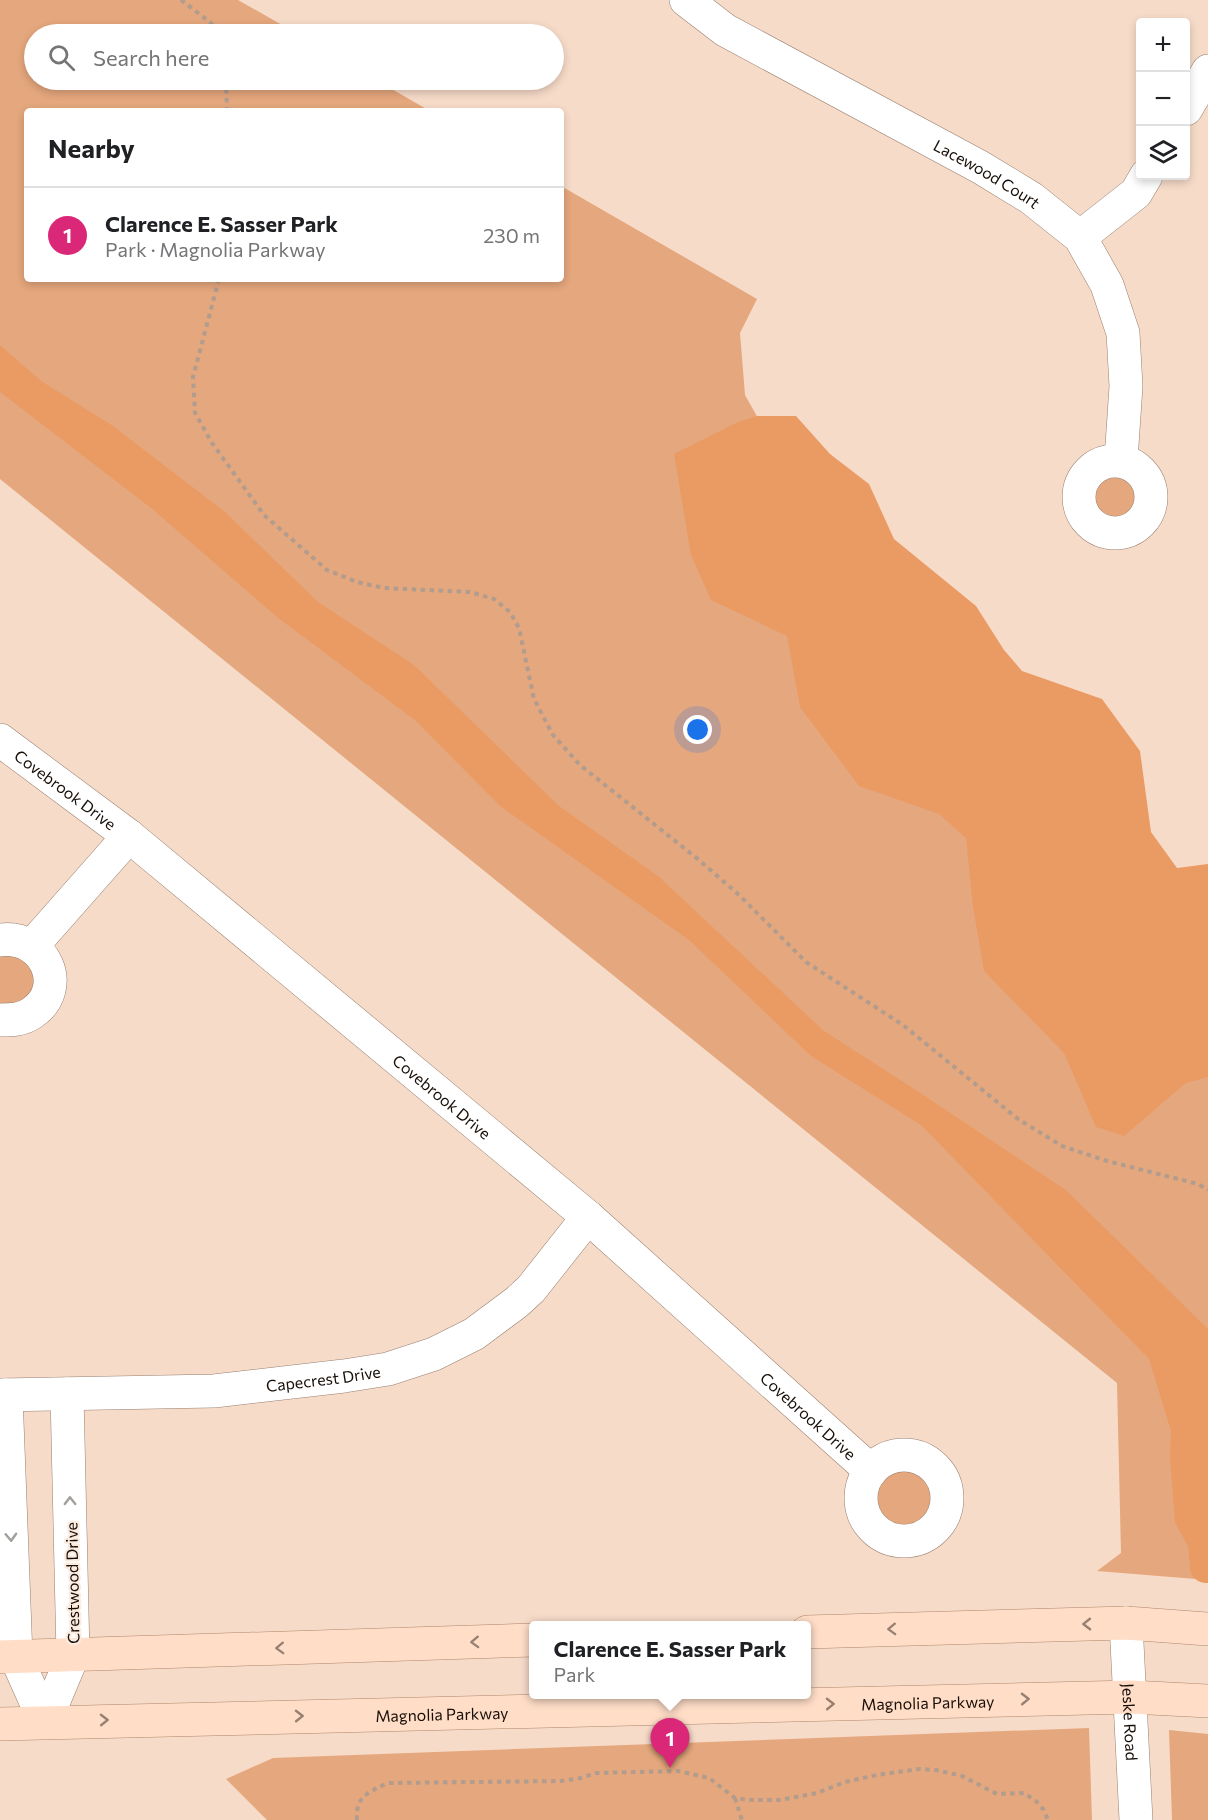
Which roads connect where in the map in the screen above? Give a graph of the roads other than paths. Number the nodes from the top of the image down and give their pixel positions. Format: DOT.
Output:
graph roads {
  1 [pos="687,0"];
  2 [pos="1208,71"];
  3 [pos="1190,101"];
  4 [pos="1144,180"];
  5 [pos="1080,237"];
  6 [pos="1121,460"];
  7 [pos="0,740"];
  8 [pos="129,836"];
  9 [pos="0,940"];
  10 [pos="32,946"];
  11 [pos="0,1020"];
  12 [pos="588,1217"];
  13 [pos="67,1394"];
  14 [pos="3,1395"];
  15 [pos="871,1471"];
  16 [pos="1126,1623"];
  17 [pos="1208,1629"];
  18 [pos="811,1632"];
  19 [pos="529,1640"];
  20 [pos="73,1654"];
  21 [pos="8,1657"];
  22 [pos="1131,1697"];
  23 [pos="1208,1701"];
  24 [pos="45,1722"];
  25 [pos="0,1724"];
  26 [pos="1136,1820"];
  1 -- 5 [label="street, Lacewood Court"];
  2 -- 3 [label="street"];
  4 -- 5 [label="street"];
  5 -- 6 [label="street, Lacewood Court"];
  7 -- 8 [label="street, Covebrook Drive"];
  8 -- 10 [label="street"];
  8 -- 12 [label="street, Covebrook Drive"];
  9 -- 10 [label="street"];
  10 -- 11 [label="street"];
  12 -- 13 [label="street, Capecrest Drive"];
  12 -- 15 [label="street, Covebrook Drive"];
  13 -- 14 [label="street, Capecrest Drive"];
  20 -- 13 [label="street, Crestwood Drive, one-way"];
  14 -- 21 [label="street, one-way"];
  16 -- 17 [label="main road"];
  16 -- 18 [label="main road, one-way"];
  16 -- 22 [label="street, Jeske Road"];
  19 -- 20 [label="main road, one-way"];
  20 -- 21 [label="main road"];
  20 -- 24 [label="street, Crestwood Drive"];
  21 -- 24 [label="street"];
  22 -- 23 [label="main road, Magnolia Parkway"];
  24 -- 22 [label="main road, Magnolia Parkway, one-way"];
  22 -- 26 [label="street, Jeske Road"];
  24 -- 25 [label="main road, Magnolia Parkway"];
}
